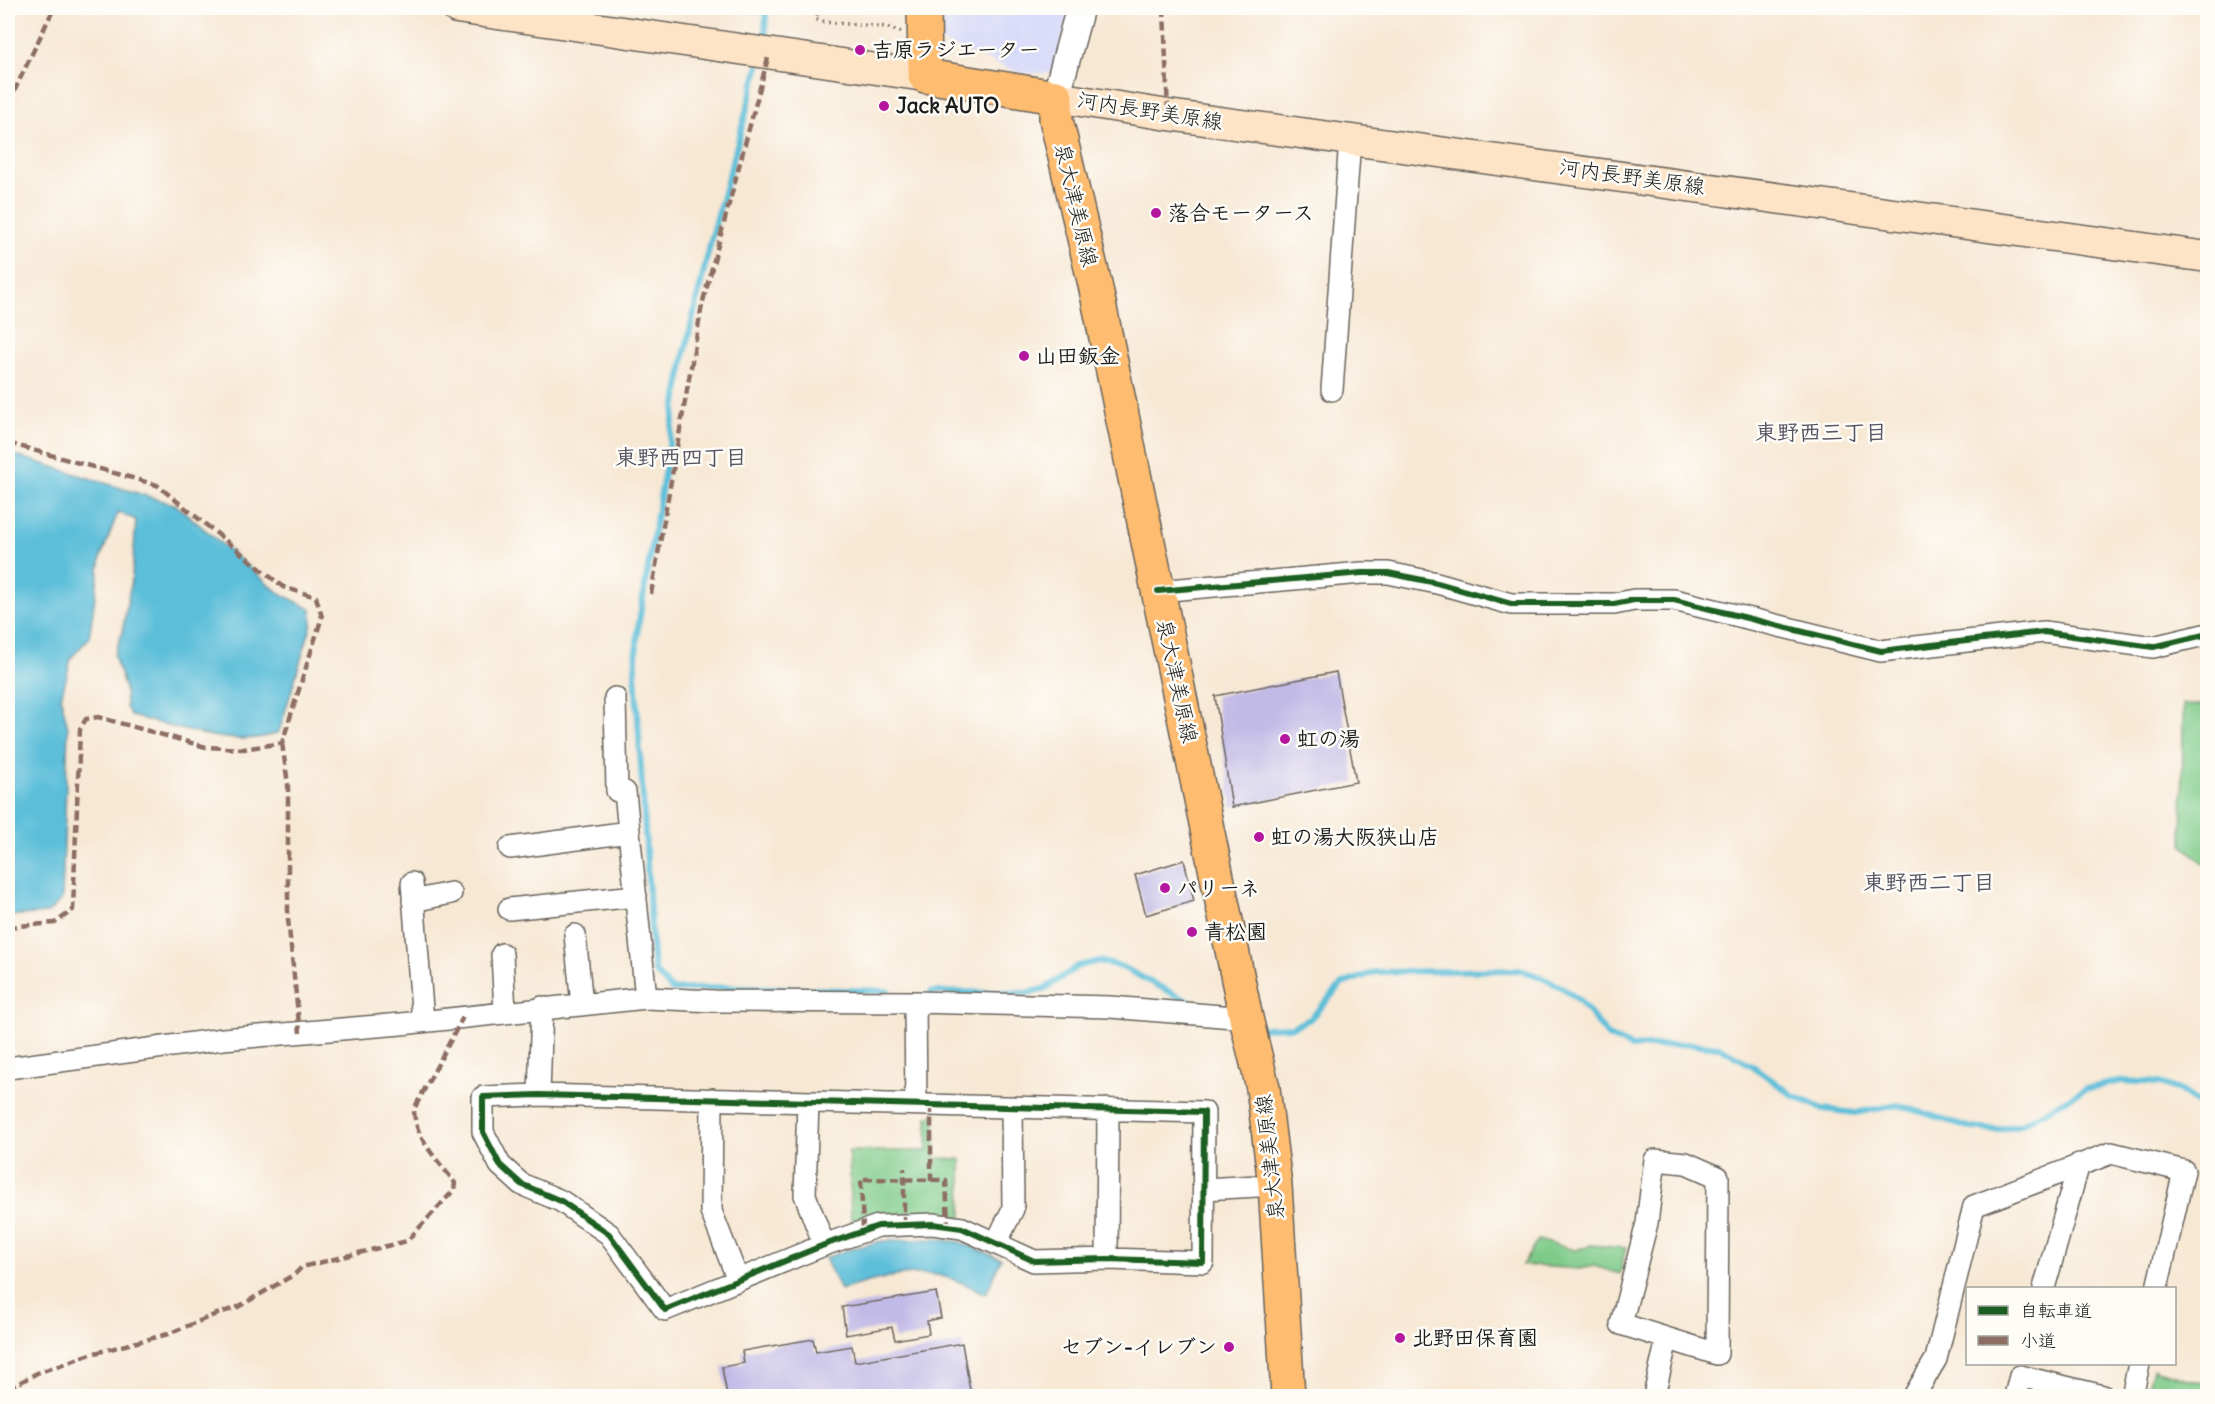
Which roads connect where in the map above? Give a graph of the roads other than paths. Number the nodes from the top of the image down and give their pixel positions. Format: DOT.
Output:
graph roads {
  1 [pos="457,8"];
  2 [pos="1080,8"];
  3 [pos="924,23"];
  4 [pos="925,76"];
  5 [pos="1056,97"];
  6 [pos="1350,139"];
  7 [pos="2208,257"];
  8 [pos="1332,390"];
  9 [pos="1158,591"];
  10 [pos="2208,634"];
  11 [pos="615,698"];
  12 [pos="629,831"];
  13 [pos="510,848"];
  14 [pos="451,894"];
  15 [pos="636,896"];
  16 [pos="509,909"];
  17 [pos="575,935"];
  18 [pos="502,954"];
  19 [pos="646,998"];
  20 [pos="915,1002"];
  21 [pos="582,1005"];
  22 [pos="542,1007"];
  23 [pos="505,1012"];
  24 [pos="1246,1018"];
  25 [pos="423,1021"];
  26 [pos="8,1068"];
  27 [pos="539,1095"];
  28 [pos="712,1099"];
  29 [pos="808,1102"];
  30 [pos="916,1104"];
  31 [pos="1012,1107"];
  32 [pos="1108,1109"];
  33 [pos="2079,1164"];
  34 [pos="1275,1185"];
  35 [pos="1204,1189"];
  36 [pos="996,1243"];
  37 [pos="824,1245"];
  38 [pos="1107,1260"];
  39 [pos="738,1280"];
  40 [pos="2044,1287"];
  41 [pos="2157,1287"];
  42 [pos="1667,1339"];
  43 [pos="2139,1365"];
  44 [pos="2022,1370"];
  45 [pos="1288,1396"];
  46 [pos="1654,1396"];
  47 [pos="1914,1396"];
  48 [pos="2015,1396"];
  49 [pos="2103,1396"];
  50 [pos="2132,1396"];
  1 -- 4 [label="main road"];
  2 -- 5 [label="street"];
  3 -- 4 [label="main road"];
  4 -- 5 [label="main road"];
  5 -- 6 [label="main road, 河内長野美原線"];
  5 -- 9 [label="main road, 泉大津美原線"];
  6 -- 7 [label="main road, 河内長野美原線"];
  6 -- 8 [label="street"];
  9 -- 10 [label="street"];
  9 -- 24 [label="main road, 泉大津美原線"];
  11 -- 12 [label="street"];
  12 -- 13 [label="street"];
  12 -- 15 [label="street"];
  14 -- 25 [label="street"];
  15 -- 16 [label="street"];
  15 -- 19 [label="street"];
  17 -- 21 [label="street"];
  18 -- 23 [label="street"];
  19 -- 20 [label="street"];
  19 -- 21 [label="street"];
  20 -- 24 [label="street"];
  20 -- 30 [label="street"];
  21 -- 22 [label="street"];
  22 -- 23 [label="street"];
  22 -- 27 [label="street"];
  23 -- 25 [label="street"];
  24 -- 34 [label="main road, 泉大津美原線"];
  25 -- 26 [label="street"];
  27 -- 28 [label="street"];
  27 -- 39 [label="street"];
  28 -- 29 [label="street"];
  28 -- 39 [label="street"];
  29 -- 30 [label="street"];
  29 -- 37 [label="street"];
  30 -- 31 [label="street"];
  31 -- 32 [label="street"];
  31 -- 36 [label="street"];
  32 -- 35 [label="street"];
  32 -- 38 [label="street"];
  33 -- 40 [label="street"];
  33 -- 41 [label="street"];
  33 -- 47 [label="street"];
  34 -- 35 [label="street"];
  34 -- 45 [label="main road, 泉大津美原線"];
  35 -- 38 [label="street"];
  36 -- 37 [label="street"];
  36 -- 38 [label="street"];
  37 -- 39 [label="street"];
  42 -- 42 [label="street"];
  42 -- 46 [label="street"];
  43 -- 50 [label="street"];
  44 -- 48 [label="street"];
  44 -- 49 [label="street"];
}
